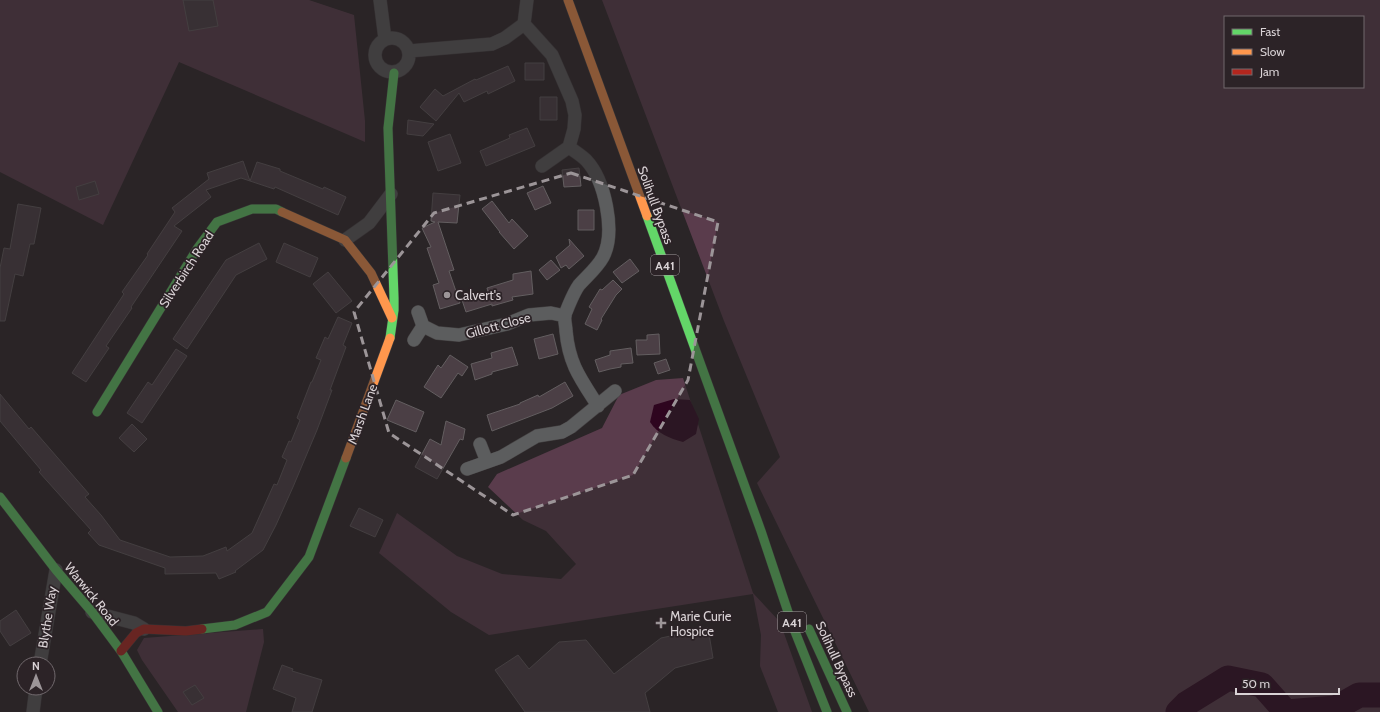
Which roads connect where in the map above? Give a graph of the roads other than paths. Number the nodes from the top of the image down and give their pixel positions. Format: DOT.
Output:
graph roads {
  1 [pos="380,0"];
  2 [pos="527,0"];
  3 [pos="568,0"];
  4 [pos="524,24"];
  5 [pos="385,39"];
  6 [pos="409,51"];
  7 [pos="394,73"];
  8 [pos="569,147"];
  9 [pos="542,166"];
  10 [pos="391,194"];
  11 [pos="344,240"];
  12 [pos="418,312"];
  13 [pos="564,316"];
  14 [pos="393,319"];
  15 [pos="423,326"];
  16 [pos="414,340"];
  17 [pos="615,391"];
  18 [pos="598,406"];
  19 [pos="97,412"];
  20 [pos="480,444"];
  21 [pos="487,462"];
  22 [pos="467,469"];
  23 [pos="0,497"];
  24 [pos="761,531"];
  25 [pos="56,570"];
  26 [pos="792,594"];
  27 [pos="92,612"];
  28 [pos="806,623"];
  29 [pos="144,629"];
  30 [pos="121,651"];
  31 [pos="41,656"];
  32 [pos="35,696"];
  33 [pos="33,712"];
  34 [pos="158,712"];
  35 [pos="827,712"];
  36 [pos="847,712"];
  1 -- 5 [label="street"];
  2 -- 4 [label="street"];
  3 -- 24 [label="main road, Solihull Bypass / A41"];
  4 -- 6 [label="street"];
  4 -- 8 [label="street"];
  5 -- 6 [label="street"];
  5 -- 7 [label="street"];
  6 -- 7 [label="street"];
  7 -- 10 [label="main road, Marsh Lane"];
  8 -- 9 [label="street"];
  8 -- 13 [label="street"];
  10 -- 11 [label="street"];
  10 -- 14 [label="main road, Marsh Lane"];
  11 -- 14 [label="main road, Silverbirch Road"];
  11 -- 19 [label="main road, Silverbirch Road"];
  12 -- 15 [label="street"];
  13 -- 15 [label="street, Gillott Close"];
  13 -- 18 [label="street"];
  14 -- 29 [label="main road, Marsh Lane"];
  15 -- 16 [label="street"];
  17 -- 18 [label="street"];
  18 -- 21 [label="street"];
  20 -- 21 [label="street"];
  21 -- 22 [label="street"];
  23 -- 25 [label="main road, Warwick Road"];
  24 -- 26 [label="main road, Solihull Bypass / A41"];
  24 -- 35 [label="main road, Solihull Bypass / A41"];
  25 -- 27 [label="main road, Warwick Road"];
  25 -- 31 [label="street, Blythe Way"];
  27 -- 29 [label="street, Marsh Lane"];
  27 -- 30 [label="main road, Warwick Road"];
  28 -- 36 [label="main road, Solihull Bypass / A41"];
  29 -- 30 [label="main road"];
  30 -- 34 [label="main road, Warwick Road"];
  32 -- 33 [label="street"];
}
